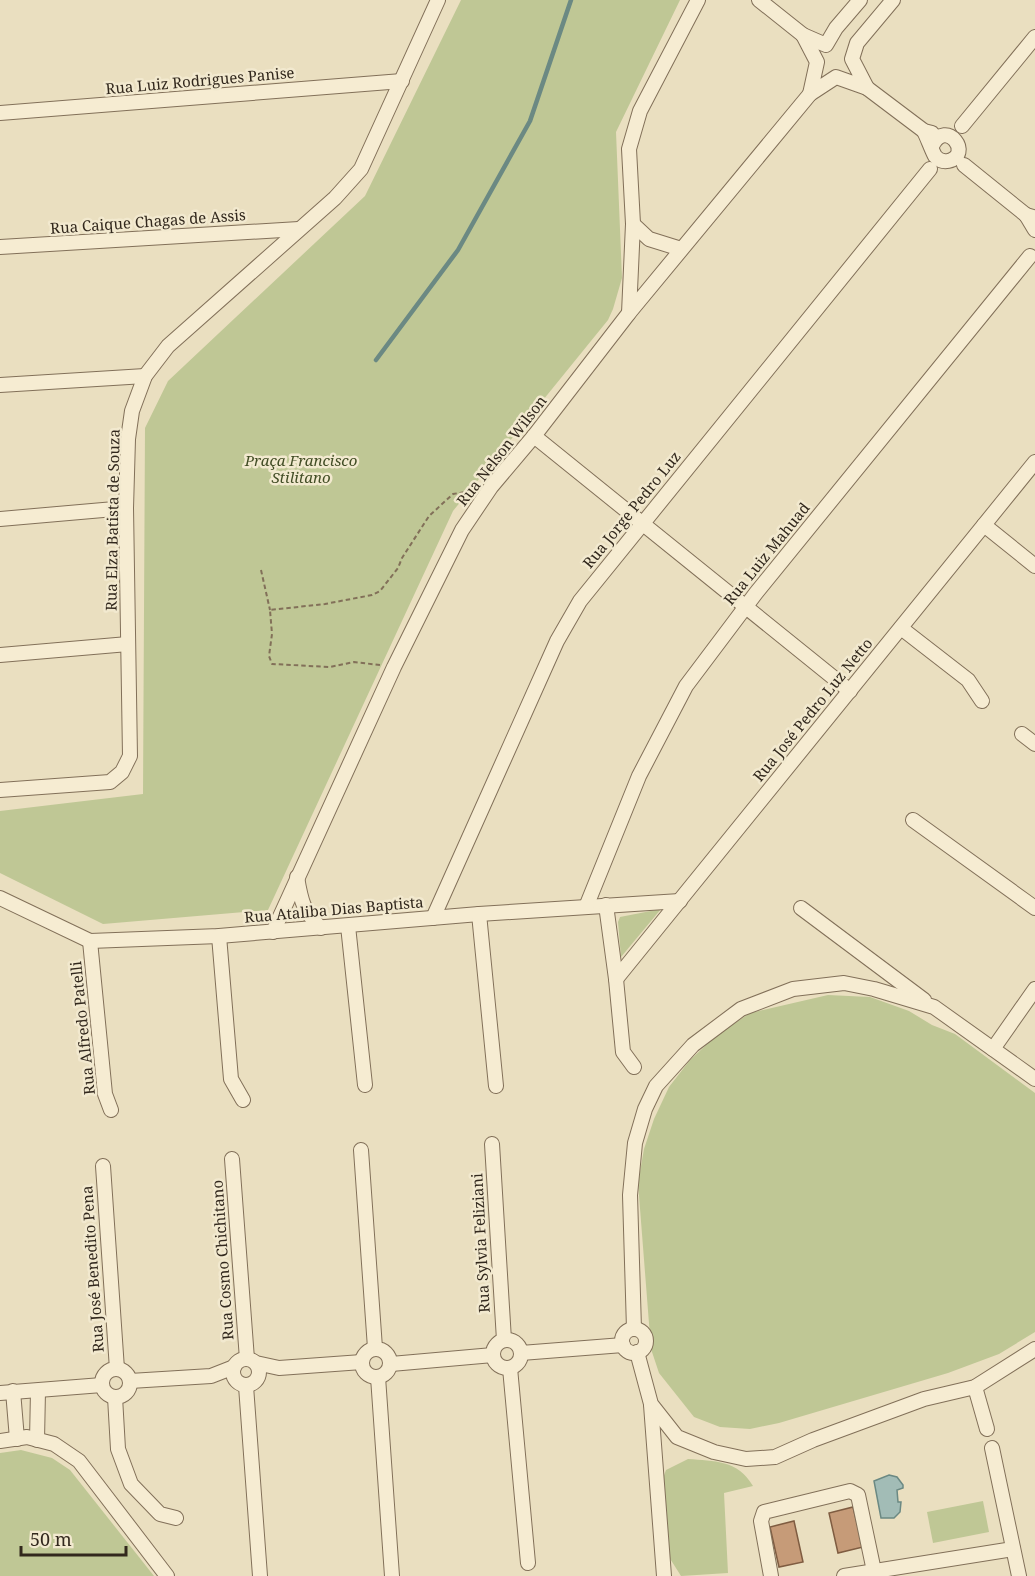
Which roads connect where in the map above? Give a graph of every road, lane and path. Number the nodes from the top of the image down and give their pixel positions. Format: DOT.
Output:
graph roads {
  1 [pos="438,0"];
  2 [pos="698,0"];
  3 [pos="759,0"];
  4 [pos="860,0"];
  5 [pos="893,0"];
  6 [pos="803,35"];
  7 [pos="1035,37"];
  8 [pos="826,45"];
  9 [pos="852,59"];
  10 [pos="817,62"];
  11 [pos="836,77"];
  12 [pos="402,81"];
  13 [pos="867,88"];
  14 [pos="810,94"];
  15 [pos="0,113"];
  16 [pos="945,148"];
  17 [pos="1031,217"];
  18 [pos="633,224"];
  19 [pos="299,229"];
  20 [pos="1035,230"];
  21 [pos="1035,242"];
  22 [pos="0,248"];
  23 [pos="681,249"];
  24 [pos="1033,254"];
  25 [pos="629,314"];
  26 [pos="145,376"];
  27 [pos="0,385"];
  28 [pos="534,436"];
  29 [pos="1035,462"];
  30 [pos="491,487"];
  31 [pos="126,508"];
  32 [pos="0,519"];
  33 [pos="643,522"];
  34 [pos="984,525"];
  35 [pos="1035,566"];
  36 [pos="261,570"];
  37 [pos="746,606"];
  38 [pos="270,610"];
  39 [pos="901,628"];
  40 [pos="128,644"];
  41 [pos="0,655"];
  42 [pos="394,667"];
  43 [pos="850,692"];
  44 [pos="982,701"];
  45 [pos="1022,734"];
  46 [pos="1035,744"];
  47 [pos="0,790"];
  48 [pos="913,820"];
  49 [pos="297,877"];
  50 [pos="0,898"];
  51 [pos="680,901"];
  52 [pos="606,905"];
  53 [pos="586,907"];
  54 [pos="801,908"];
  55 [pos="1035,908"];
  56 [pos="479,914"];
  57 [pos="433,918"];
  58 [pos="348,926"];
  59 [pos="321,928"];
  60 [pos="273,932"];
  61 [pos="219,936"];
  62 [pos="90,941"];
  63 [pos="616,979"];
  64 [pos="1035,989"];
  65 [pos="934,1007"];
  66 [pos="993,1048"];
  67 [pos="634,1067"];
  68 [pos="1035,1079"];
  69 [pos="365,1085"];
  70 [pos="496,1086"];
  71 [pos="243,1100"];
  72 [pos="111,1110"];
  73 [pos="492,1144"];
  74 [pos="361,1150"];
  75 [pos="232,1159"];
  76 [pos="103,1166"];
  77 [pos="634,1329"];
  78 [pos="504,1340"];
  79 [pos="623,1345"];
  80 [pos="375,1348"];
  81 [pos="1035,1349"];
  82 [pos="637,1352"];
  83 [pos="521,1353"];
  84 [pos="493,1355"];
  85 [pos="251,1361"];
  86 [pos="362,1362"];
  87 [pos="391,1364"];
  88 [pos="234,1367"];
  89 [pos="279,1368"];
  90 [pos="510,1368"];
  91 [pos="117,1370"];
  92 [pos="211,1376"];
  93 [pos="378,1377"];
  94 [pos="258,1378"];
  95 [pos="130,1381"];
  96 [pos="241,1384"];
  97 [pos="102,1385"];
  98 [pos="975,1387"];
  99 [pos="38,1391"];
  100 [pos="6,1392"];
  101 [pos="115,1397"];
  102 [pos="651,1404"];
  103 [pos="987,1429"];
  104 [pos="677,1437"];
  105 [pos="17,1439"];
  106 [pos="37,1440"];
  107 [pos="0,1441"];
  108 [pos="992,1448"];
  109 [pos="655,1452"];
  110 [pos="176,1518"];
  111 [pos="1013,1549"];
  112 [pos="528,1563"];
  113 [pos="874,1570"];
  114 [pos="167,1576"];
  115 [pos="260,1576"];
  116 [pos="392,1576"];
  117 [pos="664,1576"];
  118 [pos="771,1576"];
  119 [pos="844,1576"];
  120 [pos="1019,1576"];
  1 -- 12 [label="street, Rua Elza Batista de Souza"];
  2 -- 18 [label="street"];
  3 -- 6 [label="street"];
  4 -- 8 [label="street"];
  5 -- 9 [label="street"];
  6 -- 8 [label="street"];
  6 -- 10 [label="street"];
  7 -- 16 [label="street, Rua Jorge Pedro Luz"];
  8 -- 9 [label="street"];
  8 -- 10 [label="street"];
  9 -- 11 [label="street"];
  9 -- 13 [label="street"];
  10 -- 11 [label="street"];
  10 -- 14 [label="street, Rua Nelson Wilson"];
  11 -- 13 [label="street"];
  11 -- 14 [label="street, Rua Nelson Wilson"];
  12 -- 15 [label="street, Rua Luiz Rodrigues Panise"];
  12 -- 19 [label="street, Rua Elza Batista de Souza"];
  13 -- 16 [label="street"];
  14 -- 23 [label="street, Rua Nelson Wilson"];
  16 -- 17 [label="street"];
  16 -- 33 [label="street, Rua Jorge Pedro Luz"];
  17 -- 20 [label="street"];
  18 -- 23 [label="street"];
  18 -- 25 [label="street"];
  19 -- 22 [label="street, Rua Caique Chagas de Assis"];
  19 -- 26 [label="street, Rua Elza Batista de Souza"];
  21 -- 24 [label="street, Rua Luiz Mahuad"];
  23 -- 25 [label="street, Rua Nelson Wilson"];
  24 -- 37 [label="street, Rua Luiz Mahuad"];
  25 -- 28 [label="street, Rua Nelson Wilson"];
  26 -- 27 [label="street"];
  26 -- 31 [label="street, Rua Elza Batista de Souza"];
  28 -- 30 [label="street, Rua Nelson Wilson"];
  28 -- 33 [label="street"];
  29 -- 34 [label="street, Rua José Pedro Luz Netto"];
  30 -- 38 [label="path"];
  30 -- 42 [label="street, Rua Nelson Wilson"];
  31 -- 32 [label="street"];
  31 -- 40 [label="street, Rua Elza Batista de Souza"];
  33 -- 37 [label="street"];
  33 -- 57 [label="street, Rua Jorge Pedro Luz"];
  34 -- 35 [label="street"];
  34 -- 39 [label="street, Rua José Pedro Luz Netto"];
  36 -- 38 [label="path"];
  37 -- 43 [label="street"];
  37 -- 53 [label="street, Rua Luiz Mahuad"];
  38 -- 42 [label="path"];
  39 -- 43 [label="street, Rua José Pedro Luz Netto"];
  39 -- 44 [label="street"];
  40 -- 41 [label="street"];
  40 -- 47 [label="street, Rua Elza Batista de Souza"];
  42 -- 49 [label="street, Rua Nelson Wilson"];
  43 -- 51 [label="street, Rua José Pedro Luz Netto"];
  45 -- 46 [label="street"];
  48 -- 55 [label="street"];
  49 -- 59 [label="street"];
  49 -- 60 [label="street, Rua Nelson Wilson"];
  50 -- 62 [label="street, Rua Ataliba Dias Baptista"];
  51 -- 52 [label="street, Rua Ataliba Dias Baptista"];
  51 -- 63 [label="street, Rua José Pedro Luz Netto"];
  52 -- 53 [label="street, Rua Ataliba Dias Baptista"];
  52 -- 63 [label="street"];
  53 -- 56 [label="street, Rua Ataliba Dias Baptista"];
  54 -- 65 [label="street"];
  56 -- 57 [label="street, Rua Ataliba Dias Baptista"];
  56 -- 70 [label="street"];
  57 -- 58 [label="street, Rua Ataliba Dias Baptista"];
  58 -- 59 [label="street, Rua Ataliba Dias Baptista"];
  58 -- 69 [label="street"];
  59 -- 60 [label="street, Rua Ataliba Dias Baptista"];
  60 -- 61 [label="street, Rua Ataliba Dias Baptista"];
  61 -- 62 [label="street, Rua Ataliba Dias Baptista"];
  61 -- 71 [label="street"];
  62 -- 72 [label="street, Rua Alfredo Patelli"];
  63 -- 67 [label="street"];
  64 -- 66 [label="street"];
  65 -- 66 [label="street"];
  65 -- 77 [label="street"];
  66 -- 68 [label="street"];
  73 -- 78 [label="street, Rua Sylvia Feliziani"];
  74 -- 80 [label="street"];
  75 -- 85 [label="street, Rua Cosmo Chichitano"];
  76 -- 91 [label="street, Rua José Benedito Pena"];
  77 -- 79 [label="street"];
  77 -- 82 [label="street"];
  78 -- 83 [label="street"];
  78 -- 84 [label="street"];
  79 -- 82 [label="street"];
  79 -- 83 [label="street"];
  80 -- 86 [label="street"];
  80 -- 87 [label="street"];
  81 -- 98 [label="street"];
  82 -- 102 [label="street"];
  83 -- 90 [label="street"];
  84 -- 87 [label="street"];
  84 -- 90 [label="street"];
  85 -- 88 [label="street"];
  85 -- 89 [label="street"];
  85 -- 94 [label="street"];
  86 -- 89 [label="street"];
  86 -- 93 [label="street"];
  87 -- 93 [label="street"];
  88 -- 92 [label="street"];
  88 -- 96 [label="street"];
  89 -- 94 [label="street"];
  90 -- 112 [label="street"];
  91 -- 95 [label="street"];
  91 -- 97 [label="street"];
  92 -- 95 [label="street"];
  92 -- 96 [label="street"];
  93 -- 116 [label="street"];
  94 -- 96 [label="street"];
  95 -- 101 [label="street"];
  96 -- 115 [label="street"];
  97 -- 99 [label="street"];
  97 -- 101 [label="street"];
  98 -- 103 [label="street"];
  98 -- 104 [label="street"];
  99 -- 100 [label="street"];
  99 -- 106 [label="street"];
  100 -- 105 [label="street"];
  101 -- 110 [label="street"];
  102 -- 104 [label="street"];
  102 -- 109 [label="street"];
  104 -- 109 [label="street"];
  105 -- 106 [label="street"];
  105 -- 107 [label="street"];
  106 -- 114 [label="street"];
  108 -- 111 [label="street"];
  109 -- 117 [label="street"];
  111 -- 113 [label="street"];
  111 -- 120 [label="street"];
  113 -- 118 [label="street"];
  113 -- 119 [label="street"];
}
